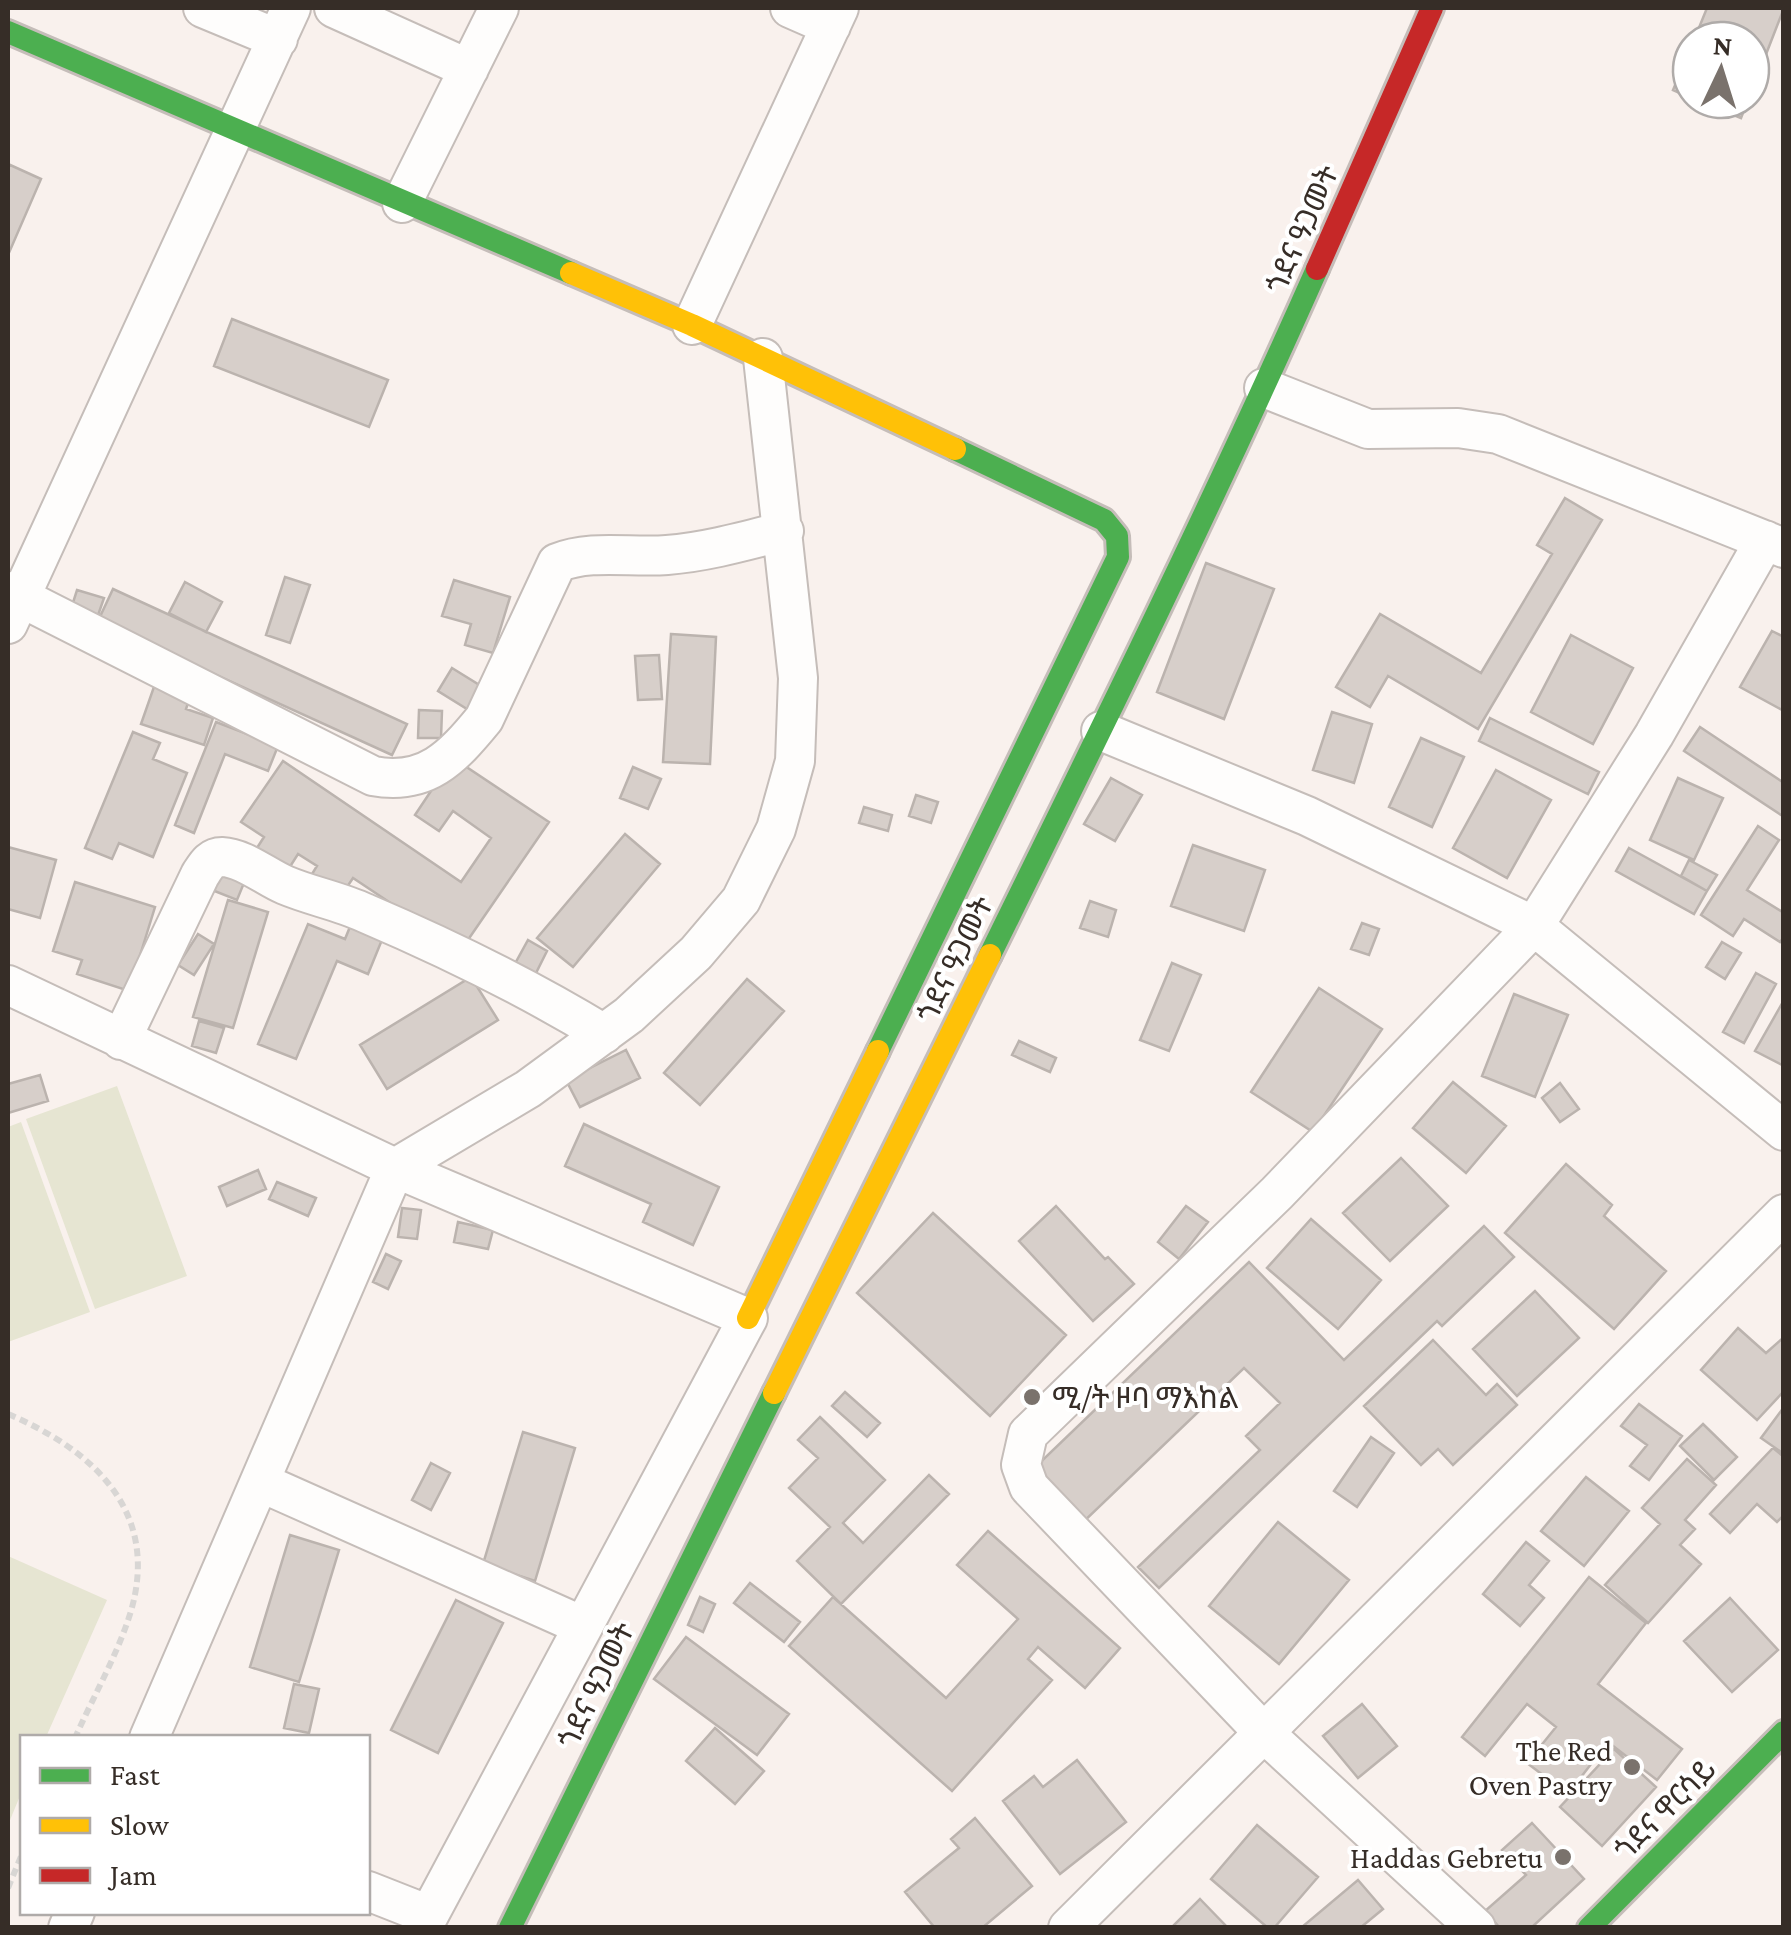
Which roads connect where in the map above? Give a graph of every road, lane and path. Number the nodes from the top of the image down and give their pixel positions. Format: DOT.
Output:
graph roads {
  1 [pos="203,8"];
  2 [pos="334,8"];
  3 [pos="499,8"];
  4 [pos="790,8"];
  5 [pos="1432,8"];
  6 [pos="835,16"];
  7 [pos="285,23"];
  8 [pos="8,32"];
  9 [pos="468,70"];
  10 [pos="236,130"];
  11 [pos="402,203"];
  12 [pos="692,325"];
  13 [pos="764,358"];
  14 [pos="1264,388"];
  15 [pos="784,532"];
  16 [pos="1774,544"];
  17 [pos="12,604"];
  18 [pos="1101,732"];
  19 [pos="1534,926"];
  20 [pos="8,985"];
  21 [pos="604,1034"];
  22 [pos="121,1040"];
  23 [pos="1784,1131"];
  24 [pos="395,1168"];
  25 [pos="1784,1214"];
  26 [pos="748,1318"];
  27 [pos="8,1414"];
  28 [pos="260,1482"];
  29 [pos="583,1626"];
  30 [pos="1262,1730"];
  31 [pos="1784,1732"];
  32 [pos="76,1735"];
  33 [pos="151,1735"];
  34 [pos="20,1859"];
  35 [pos="8,1888"];
  36 [pos="370,1892"];
  37 [pos="426,1921"];
  38 [pos="510,1928"];
  39 [pos="1068,1928"];
  40 [pos="1476,1928"];
  41 [pos="1590,1928"];
  1 -- 7 [label="street"];
  2 -- 9 [label="street"];
  3 -- 9 [label="street"];
  4 -- 6 [label="street"];
  5 -- 14 [label="street, ጎደና ዓጋመት"];
  6 -- 12 [label="street"];
  7 -- 10 [label="street"];
  8 -- 10 [label="street"];
  9 -- 11 [label="street"];
  10 -- 11 [label="street"];
  10 -- 17 [label="street"];
  11 -- 12 [label="street"];
  12 -- 13 [label="street"];
  13 -- 15 [label="street"];
  13 -- 26 [label="street"];
  14 -- 16 [label="street"];
  14 -- 18 [label="street, ጎደና ዓጋመት"];
  15 -- 17 [label="street"];
  15 -- 21 [label="street"];
  16 -- 19 [label="street"];
  18 -- 19 [label="street"];
  18 -- 38 [label="street, ጎደና ዓጋመት"];
  19 -- 23 [label="street"];
  19 -- 30 [label="street"];
  20 -- 22 [label="street"];
  21 -- 22 [label="street"];
  21 -- 24 [label="street"];
  22 -- 24 [label="street"];
  24 -- 26 [label="street"];
  24 -- 28 [label="street"];
  25 -- 30 [label="street"];
  26 -- 29 [label="street"];
  27 -- 32 [label="path"];
  28 -- 29 [label="street"];
  28 -- 33 [label="street"];
  29 -- 37 [label="street"];
  30 -- 39 [label="street"];
  30 -- 40 [label="street"];
  31 -- 41 [label="street, ጎደና ዋርሳይ"];
  34 -- 35 [label="path"];
  36 -- 37 [label="street"];
}
